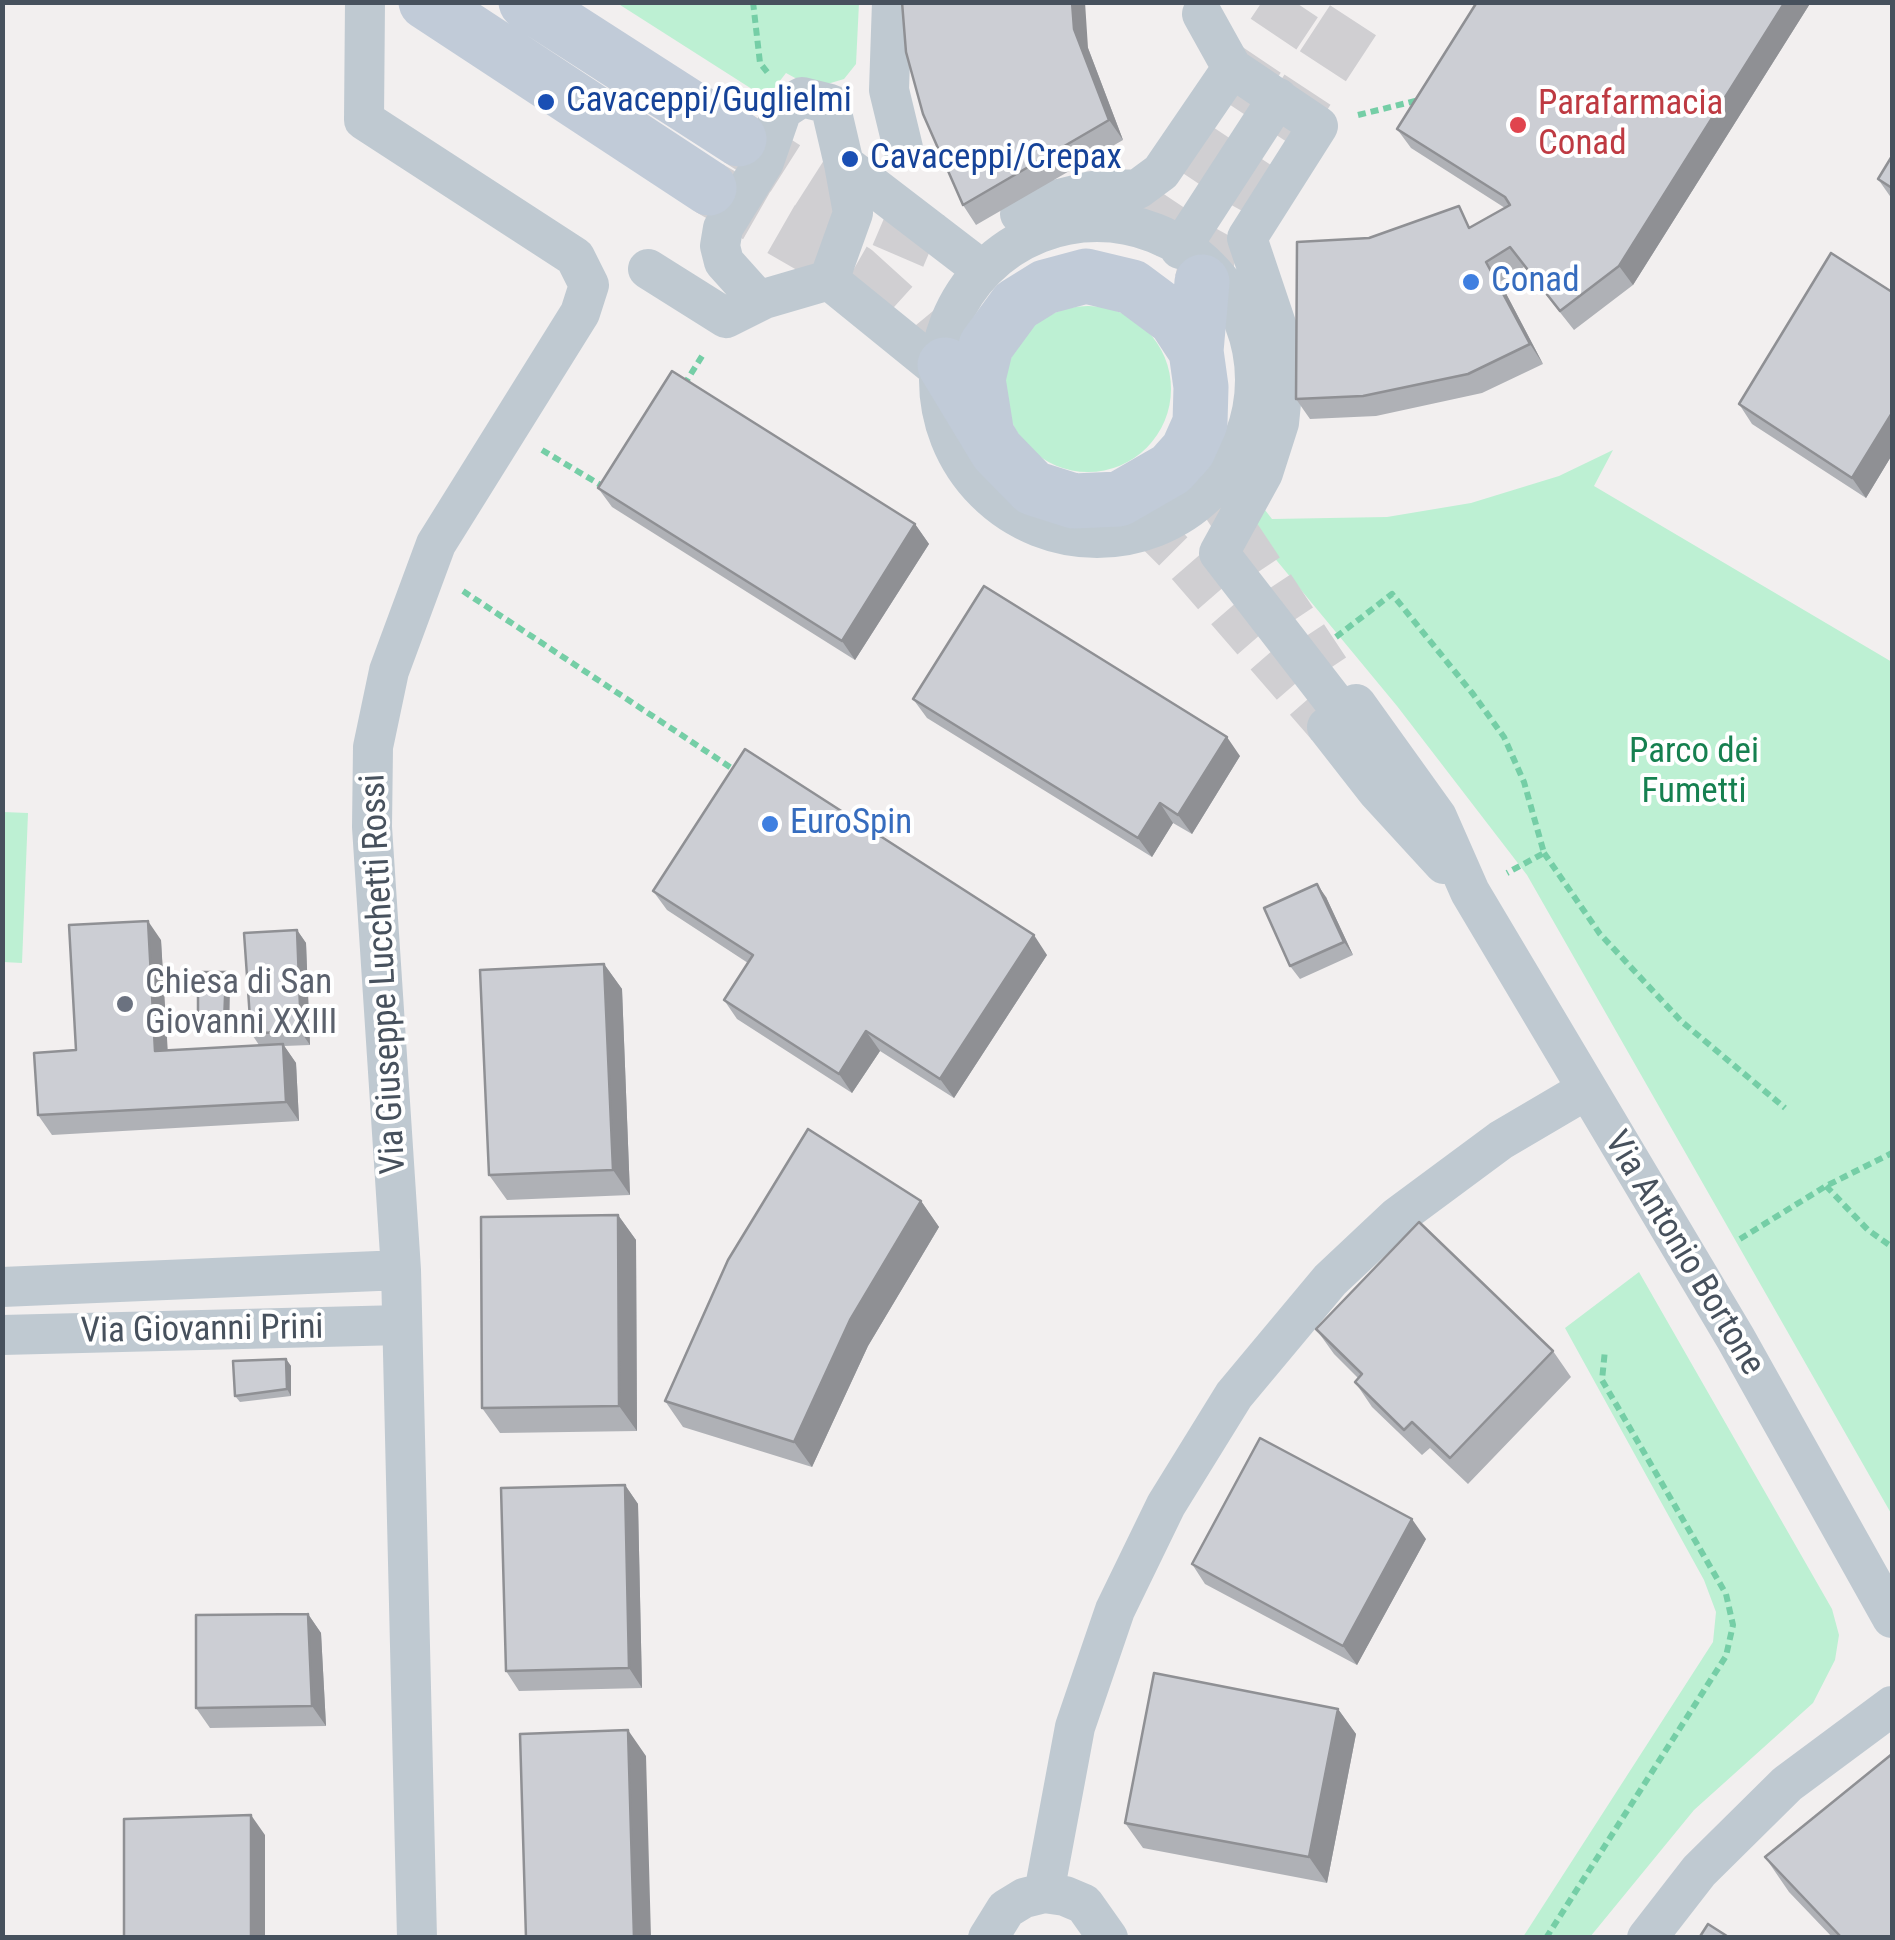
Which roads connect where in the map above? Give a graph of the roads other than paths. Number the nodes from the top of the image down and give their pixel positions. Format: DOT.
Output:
graph roads {
  1 [pos="365,2"];
  2 [pos="426,2"];
  3 [pos="526,2"];
  4 [pos="892,2"];
  5 [pos="1202,14"];
  6 [pos="1232,68"];
  7 [pos="889,90"];
  8 [pos="1278,98"];
  9 [pos="811,103"];
  10 [pos="738,139"];
  11 [pos="903,148"];
  12 [pos="844,164"];
  13 [pos="709,188"];
  14 [pos="977,263"];
  15 [pos="1157,263"];
  16 [pos="648,269"];
  17 [pos="829,280"];
  18 [pos="1048,286"];
  19 [pos="743,309"];
  20 [pos="1196,351"];
  21 [pos="940,366"];
  22 [pos="1200,424"];
  23 [pos="986,430"];
  24 [pos="1212,483"];
  25 [pos="1132,519"];
  26 [pos="1219,553"];
  27 [pos="1586,1090"];
  28 [pos="401,1270"];
  29 [pos="2,1287"];
  30 [pos="402,1325"];
  31 [pos="2,1335"];
  32 [pos="1892,1618"];
  33 [pos="1892,1706"];
  34 [pos="1044,1894"];
  35 [pos="417,1938"];
  36 [pos="988,1938"];
  37 [pos="1108,1938"];
  38 [pos="1646,1938"];
  1 -- 28 [label="street, Via Giuseppe Lucchetti Rossi"];
  2 -- 13 [label="street"];
  3 -- 10 [label="street"];
  4 -- 7 [label="street"];
  5 -- 6 [label="street"];
  6 -- 8 [label="street"];
  6 -- 14 [label="street"];
  7 -- 9 [label="street"];
  7 -- 11 [label="street"];
  8 -- 15 [label="street"];
  8 -- 26 [label="street"];
  9 -- 12 [label="street"];
  9 -- 19 [label="street"];
  12 -- 14 [label="street"];
  12 -- 17 [label="street"];
  14 -- 15 [label="street"];
  14 -- 18 [label="street"];
  14 -- 21 [label="street"];
  15 -- 18 [label="street"];
  15 -- 20 [label="street"];
  15 -- 20 [label="street"];
  15 -- 25 [label="street"];
  16 -- 19 [label="street"];
  17 -- 19 [label="street"];
  17 -- 21 [label="street"];
  18 -- 23 [label="street"];
  20 -- 22 [label="street"];
  21 -- 23 [label="street"];
  21 -- 25 [label="street"];
  22 -- 24 [label="street"];
  22 -- 25 [label="street"];
  23 -- 25 [label="street"];
  25 -- 26 [label="street"];
  26 -- 27 [label="street, Via Antonio Bortone"];
  27 -- 32 [label="street, Via Antonio Bortone"];
  27 -- 34 [label="street"];
  28 -- 29 [label="street, Via Giovanni Prini"];
  28 -- 30 [label="street, Via Giuseppe Lucchetti Rossi"];
  30 -- 31 [label="street, Via Giovanni Prini"];
  30 -- 35 [label="street, Via Giuseppe Lucchetti Rossi"];
  33 -- 38 [label="street"];
  34 -- 36 [label="street"];
  34 -- 37 [label="street"];
}
